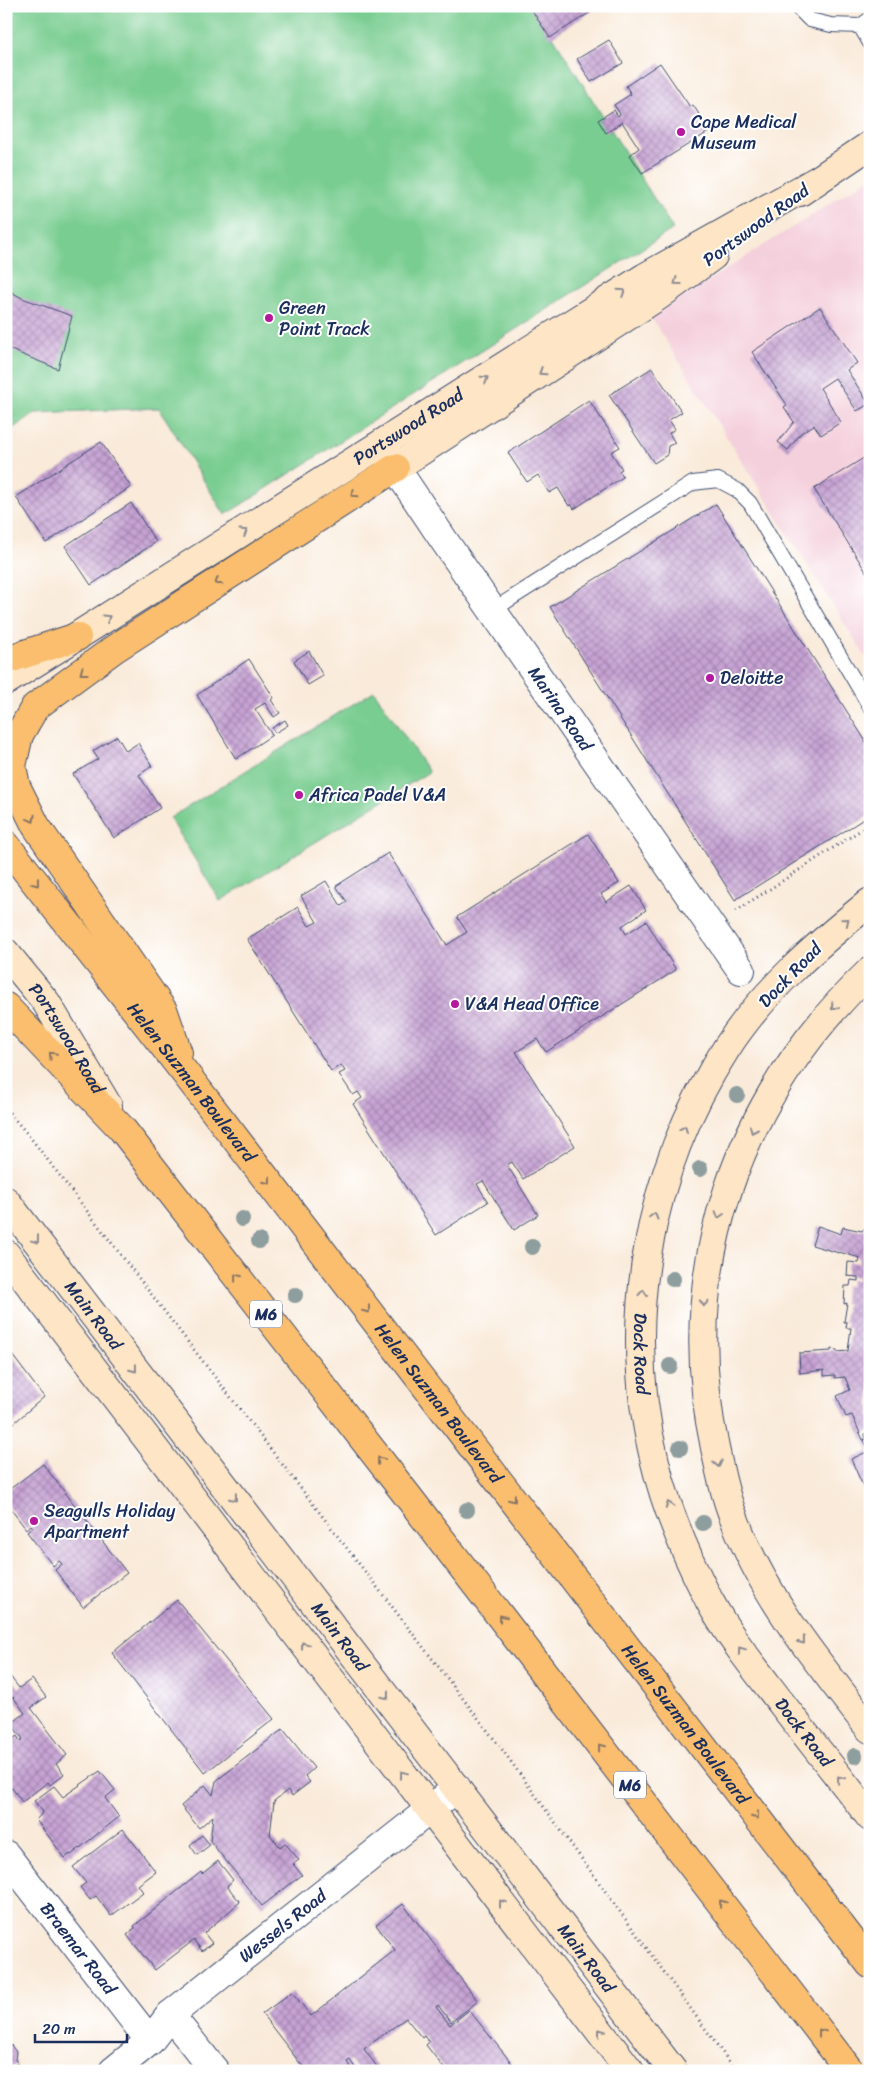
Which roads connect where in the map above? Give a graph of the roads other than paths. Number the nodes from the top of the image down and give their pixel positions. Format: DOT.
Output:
graph roads {
  1 [pos="796,6"];
  2 [pos="865,23"];
  3 [pos="870,43"];
  4 [pos="870,145"];
  5 [pos="388,456"];
  6 [pos="493,610"];
  7 [pos="77,637"];
  8 [pos="6,660"];
  9 [pos="6,681"];
  10 [pos="870,707"];
  11 [pos="6,844"];
  12 [pos="870,902"];
  13 [pos="6,952"];
  14 [pos="740,970"];
  15 [pos="869,972"];
  16 [pos="6,1007"];
  17 [pos="185,1073"];
  18 [pos="122,1129"];
  19 [pos="6,1201"];
  20 [pos="6,1254"];
  21 [pos="870,1730"];
  22 [pos="457,1788"];
  23 [pos="430,1809"];
  24 [pos="870,1817"];
  25 [pos="6,1855"];
  26 [pos="870,1964"];
  27 [pos="170,2016"];
  28 [pos="150,2041"];
  29 [pos="113,2071"];
  30 [pos="215,2071"];
  31 [pos="630,2071"];
  32 [pos="673,2071"];
  33 [pos="850,2071"];
  1 -- 2 [label="lane"];
  2 -- 3 [label="lane"];
  4 -- 5 [label="street, Portswood Road"];
  5 -- 6 [label="street, Marina Road"];
  7 -- 5 [label="street, Portswood Road, one-way"];
  5 -- 17 [label="main road, one-way"];
  6 -- 10 [label="lane"];
  6 -- 14 [label="street, Marina Road"];
  7 -- 8 [label="main road"];
  7 -- 9 [label="street, Portswood Road"];
  11 -- 17 [label="main road, Helen Suzman Boulevard, one-way"];
  24 -- 12 [label="street, Dock Road, one-way"];
  13 -- 18 [label="street, Portswood Road"];
  15 -- 21 [label="street, one-way"];
  18 -- 16 [label="main road, M6, one-way"];
  17 -- 26 [label="main road, Helen Suzman Boulevard, one-way"];
  33 -- 18 [label="main road, M6, one-way"];
  19 -- 22 [label="street, Main Road, one-way"];
  23 -- 20 [label="street, Main Road, one-way"];
  22 -- 23 [label="street, Wessels Road"];
  22 -- 32 [label="street, Main Road"];
  23 -- 27 [label="street, Wessels Road"];
  31 -- 23 [label="street, Main Road, one-way"];
  25 -- 28 [label="street, Braemar Road"];
  27 -- 28 [label="street, Wessels Road"];
  27 -- 30 [label="street"];
  28 -- 29 [label="street, Wessels Road"];
}
